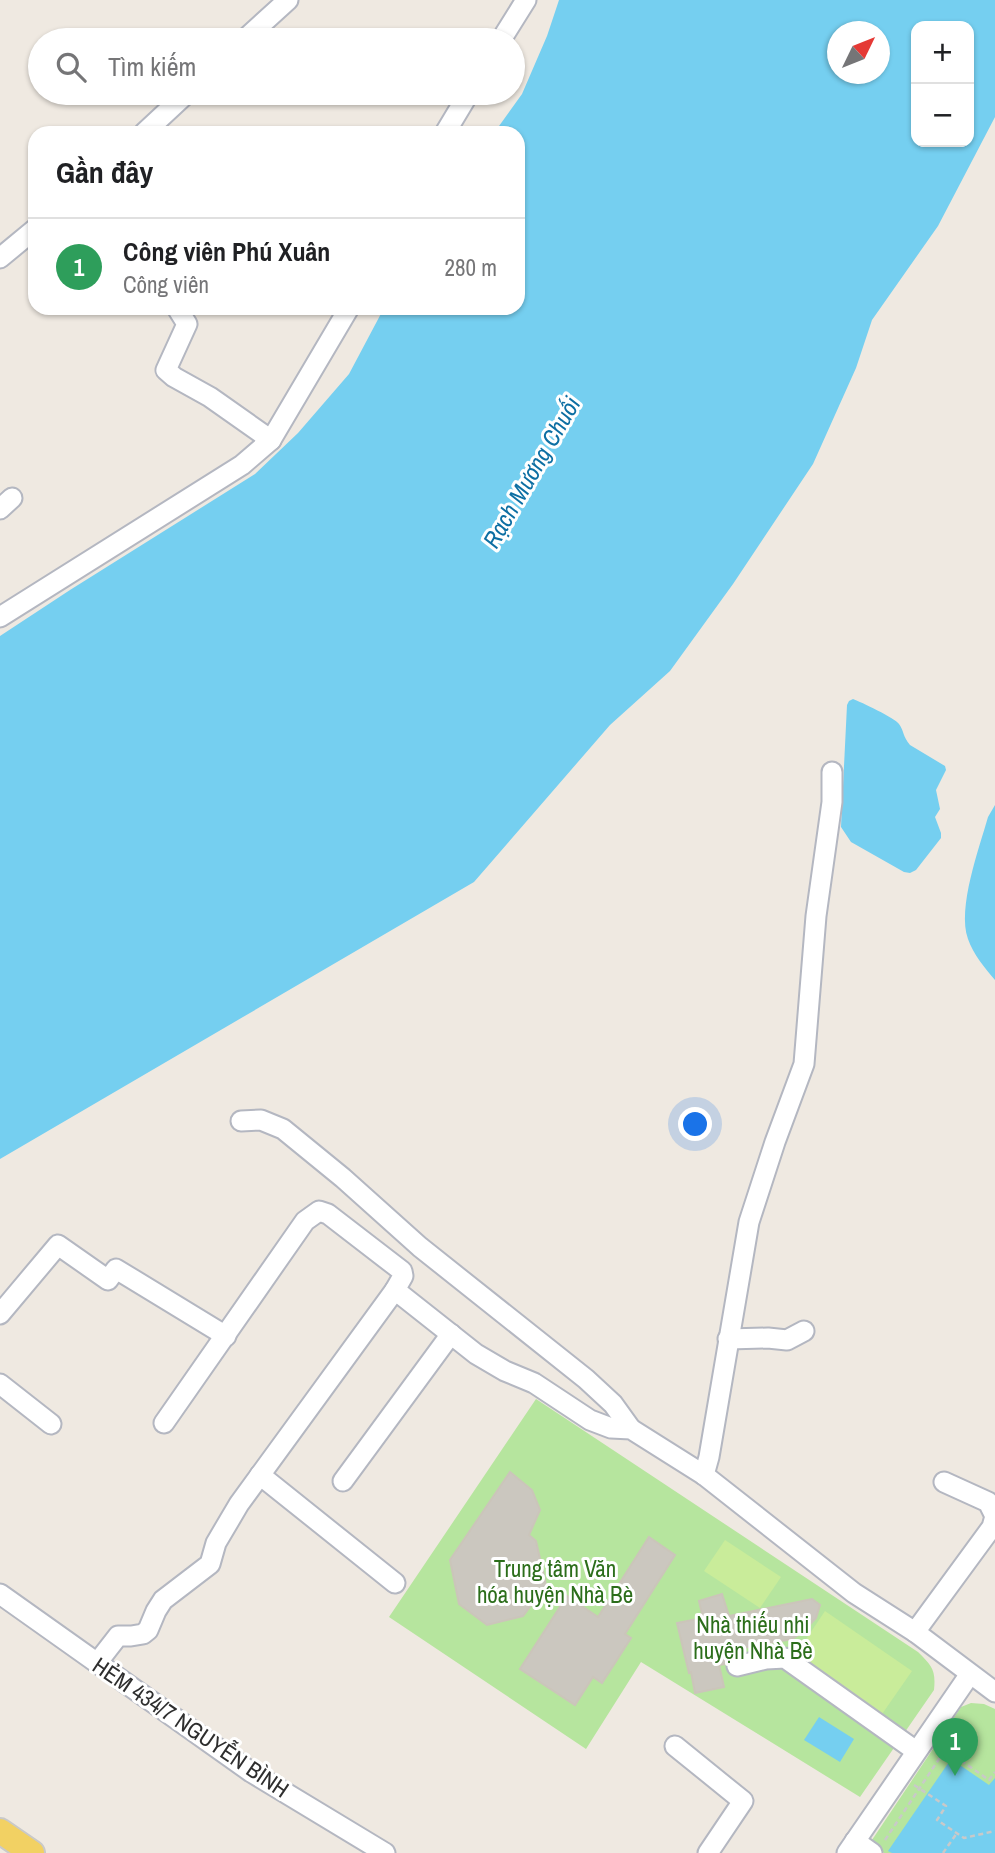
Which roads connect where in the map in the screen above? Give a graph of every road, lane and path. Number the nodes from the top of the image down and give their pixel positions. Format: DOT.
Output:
graph roads {
  1 [pos="288,0"];
  2 [pos="526,0"];
  3 [pos="257,28"];
  4 [pos="508,28"];
  5 [pos="174,105"];
  6 [pos="462,105"];
  7 [pos="152,126"];
  8 [pos="450,126"];
  9 [pos="28,235"];
  10 [pos="0,258"];
  11 [pos="181,315"];
  12 [pos="345,315"];
  13 [pos="271,440"];
  14 [pos="0,617"];
  15 [pos="832,772"];
  16 [pos="241,1121"];
  17 [pos="395,1290"];
  18 [pos="0,1314"];
  19 [pos="804,1331"];
  20 [pos="450,1334"];
  21 [pos="226,1336"];
  22 [pos="728,1339"];
  23 [pos="0,1384"];
  24 [pos="164,1423"];
  25 [pos="51,1424"];
  26 [pos="631,1429"];
  27 [pos="260,1475"];
  28 [pos="704,1475"];
  29 [pos="343,1480"];
  30 [pos="944,1482"];
  31 [pos="395,1583"];
  32 [pos="0,1594"];
  33 [pos="915,1632"];
  34 [pos="97,1662"];
  35 [pos="737,1666"];
  36 [pos="970,1674"];
  37 [pos="995,1692"];
  38 [pos="921,1744"];
  39 [pos="676,1746"];
  40 [pos="945,1750"];
  41 [pos="995,1772"];
  42 [pos="919,1788"];
  43 [pos="0,1831"];
  44 [pos="995,1831"];
  45 [pos="957,1833"];
  46 [pos="851,1847"];
  47 [pos="878,1848"];
  48 [pos="32,1853"];
  49 [pos="385,1853"];
  50 [pos="708,1853"];
  51 [pos="943,1853"];
  1 -- 3 [label="street"];
  2 -- 4 [label="street"];
  5 -- 7 [label="street"];
  6 -- 8 [label="street"];
  9 -- 10 [label="street"];
  11 -- 13 [label="street"];
  12 -- 13 [label="street"];
  13 -- 14 [label="street"];
  15 -- 22 [label="street"];
  16 -- 26 [label="street"];
  17 -- 20 [label="street"];
  17 -- 21 [label="street"];
  17 -- 27 [label="street"];
  18 -- 21 [label="street"];
  19 -- 22 [label="street"];
  20 -- 26 [label="street"];
  20 -- 29 [label="street"];
  21 -- 24 [label="street"];
  22 -- 28 [label="street"];
  23 -- 25 [label="street"];
  26 -- 28 [label="street"];
  27 -- 31 [label="street"];
  27 -- 34 [label="street"];
  28 -- 33 [label="street"];
  30 -- 33 [label="street"];
  32 -- 34 [label="street, HẺM 434/7 NGUYỄN BÌNH"];
  33 -- 36 [label="street"];
  34 -- 49 [label="street, HẺM 434/7 NGUYỄN BÌNH"];
  35 -- 38 [label="street"];
  36 -- 37 [label="street"];
  36 -- 38 [label="street"];
  38 -- 40 [label="path"];
  38 -- 46 [label="street"];
  39 -- 50 [label="street"];
  40 -- 41 [label="path"];
  40 -- 42 [label="path"];
  42 -- 45 [label="path"];
  42 -- 47 [label="path"];
  43 -- 48 [label="main road"];
  44 -- 45 [label="path"];
  45 -- 51 [label="path"];
  46 -- 47 [label="street"];
}
